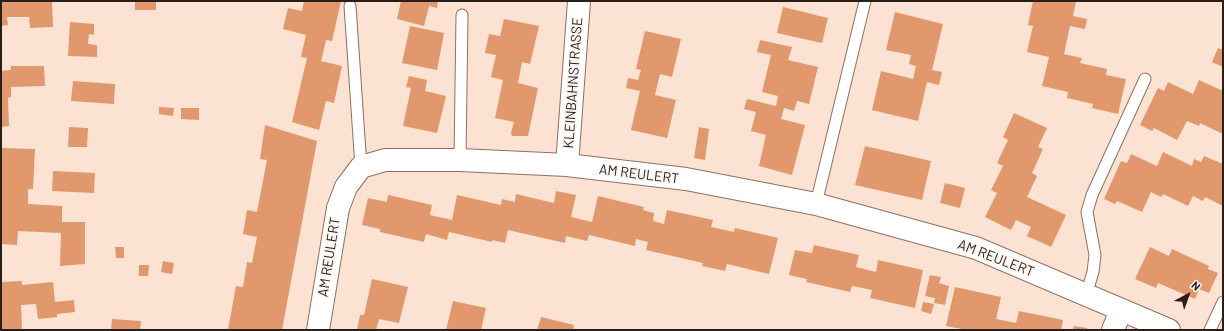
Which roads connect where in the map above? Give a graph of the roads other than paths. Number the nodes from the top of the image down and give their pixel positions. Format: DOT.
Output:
graph roads {
  1 [pos="579,1"];
  2 [pos="865,1"];
  3 [pos="350,6"];
  4 [pos="462,15"];
  5 [pos="1145,79"];
  6 [pos="460,160"];
  7 [pos="567,165"];
  8 [pos="361,168"];
  9 [pos="816,204"];
  10 [pos="1086,295"];
  11 [pos="1223,302"];
  12 [pos="1121,310"];
  13 [pos="318,330"];
  14 [pos="1113,330"];
  15 [pos="1169,330"];
  16 [pos="1210,330"];
  1 -- 7 [label="street, KLEINBAHNSTRASSE"];
  2 -- 9 [label="lane"];
  3 -- 8 [label="lane"];
  4 -- 6 [label="lane"];
  5 -- 10 [label="lane"];
  6 -- 7 [label="street, AM REULERT"];
  6 -- 8 [label="street, AM REULERT"];
  7 -- 9 [label="street, AM REULERT"];
  8 -- 13 [label="street, AM REULERT"];
  9 -- 10 [label="street, AM REULERT"];
  10 -- 12 [label="street, AM REULERT"];
  11 -- 16 [label="lane"];
  12 -- 14 [label="street"];
  12 -- 15 [label="street, AM REULERT"];
}
